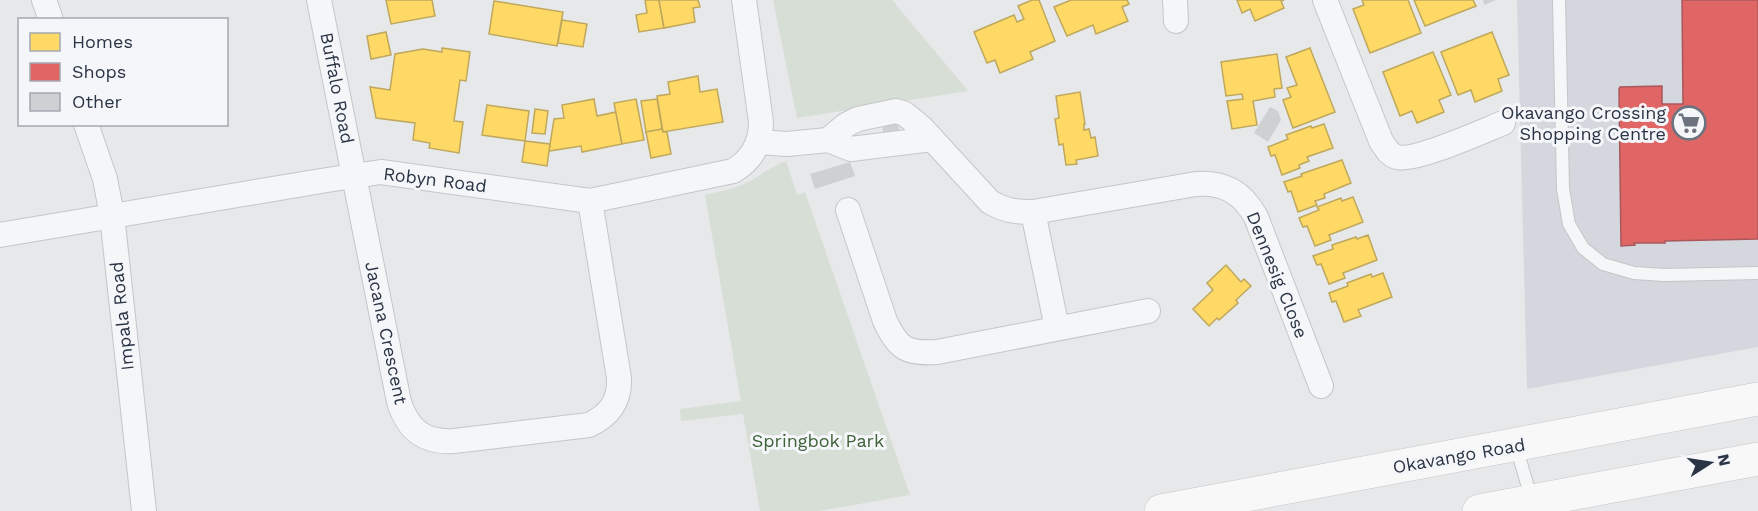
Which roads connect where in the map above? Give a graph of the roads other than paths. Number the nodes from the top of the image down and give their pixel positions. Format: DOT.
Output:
graph roads {
  1 [pos="44,0"];
  2 [pos="319,0"];
  3 [pos="744,0"];
  4 [pos="1325,0"];
  5 [pos="1559,0"];
  6 [pos="50,18"];
  7 [pos="1503,123"];
  8 [pos="87,126"];
  9 [pos="932,139"];
  10 [pos="828,140"];
  11 [pos="757,147"];
  12 [pos="354,176"];
  13 [pos="590,201"];
  14 [pos="848,210"];
  15 [pos="1034,212"];
  16 [pos="112,215"];
  17 [pos="0,235"];
  18 [pos="1758,273"];
  19 [pos="1148,310"];
  20 [pos="1057,328"];
  21 [pos="1322,386"];
  22 [pos="1758,399"];
  23 [pos="1516,446"];
  24 [pos="1758,459"];
  25 [pos="1533,506"];
  26 [pos="144,511"];
  27 [pos="1161,511"];
  28 [pos="1479,511"];
  1 -- 6 [label="street"];
  2 -- 12 [label="street, Buffalo Road"];
  3 -- 11 [label="street"];
  4 -- 7 [label="street"];
  5 -- 18 [label="lane"];
  8 -- 16 [label="street, Impala Road"];
  9 -- 10 [label="street"];
  9 -- 10 [label="street, Dennesig Close"];
  9 -- 15 [label="street, Dennesig Close"];
  10 -- 11 [label="street"];
  11 -- 13 [label="street, Robyn Road"];
  12 -- 13 [label="street, Robyn Road"];
  12 -- 13 [label="street, Jacana Crescent"];
  12 -- 16 [label="street, Robyn Road"];
  14 -- 20 [label="street"];
  15 -- 20 [label="street"];
  15 -- 21 [label="street, Dennesig Close"];
  16 -- 17 [label="street, Robyn Road"];
  16 -- 26 [label="street, Impala Road"];
  19 -- 20 [label="street"];
  22 -- 23 [label="main road, Okavango Road"];
  23 -- 25 [label="lane"];
  23 -- 27 [label="main road, Okavango Road"];
  24 -- 25 [label="main road"];
  25 -- 28 [label="main road"];
}
